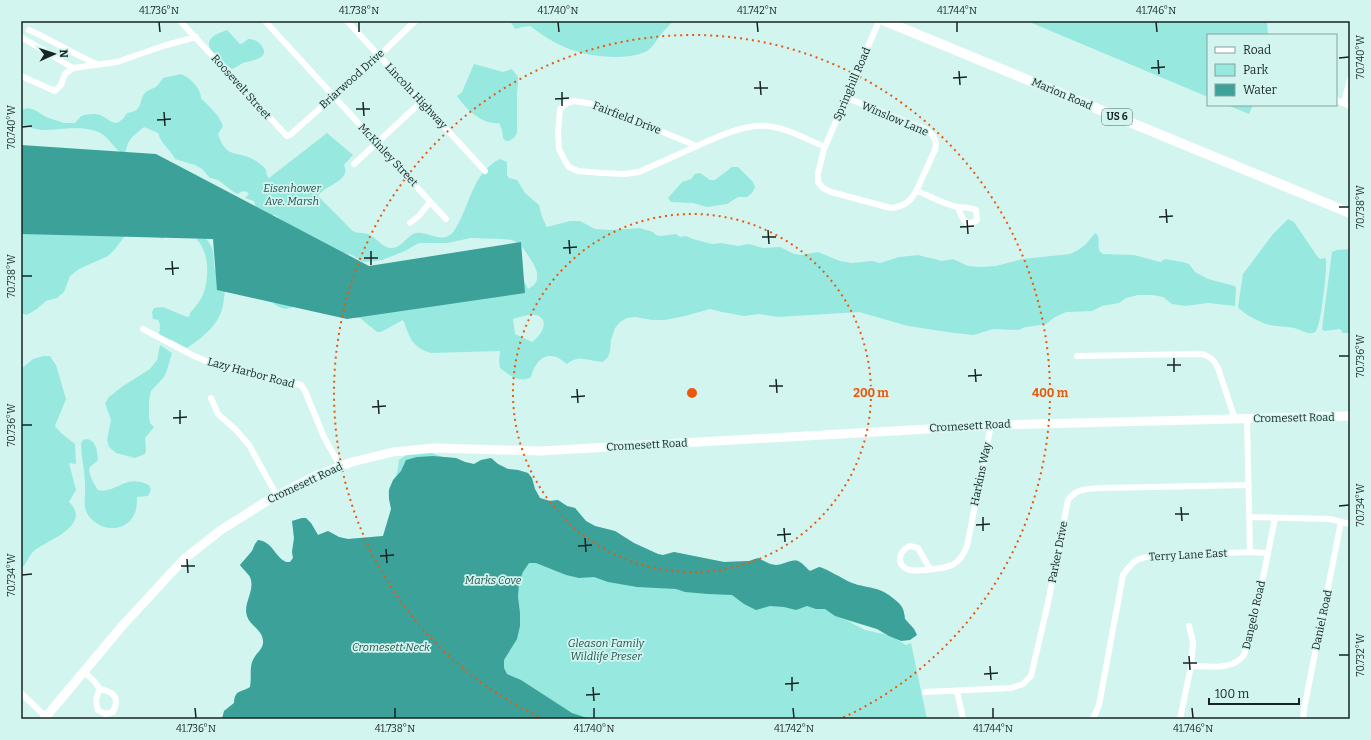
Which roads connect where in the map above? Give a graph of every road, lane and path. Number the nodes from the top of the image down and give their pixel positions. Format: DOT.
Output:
graph roads {
  1 [pos="180,21"];
  2 [pos="264,21"];
  3 [pos="347,21"];
  4 [pos="415,21"];
  5 [pos="879,21"];
  6 [pos="884,21"];
  7 [pos="29,30"];
  8 [pos="21,37"];
  9 [pos="196,37"];
  10 [pos="379,56"];
  11 [pos="97,65"];
  12 [pos="73,68"];
  13 [pos="21,76"];
  14 [pos="1350,79"];
  15 [pos="334,96"];
  16 [pos="847,98"];
  17 [pos="1337,100"];
  18 [pos="421,102"];
  19 [pos="1344,103"];
  20 [pos="1350,106"];
  21 [pos="287,136"];
  22 [pos="376,143"];
  23 [pos="696,146"];
  24 [pos="825,147"];
  25 [pos="354,164"];
  26 [pos="485,171"];
  27 [pos="917,191"];
  28 [pos="430,202"];
  29 [pos="958,207"];
  30 [pos="1350,213"];
  31 [pos="446,219"];
  32 [pos="410,223"];
  33 [pos="143,329"];
  34 [pos="1077,356"];
  35 [pos="211,398"];
  36 [pos="1350,416"];
  37 [pos="1235,419"];
  38 [pos="1247,419"];
  39 [pos="991,425"];
  40 [pos="340,466"];
  41 [pos="1249,485"];
  42 [pos="277,496"];
  43 [pos="1250,517"];
  44 [pos="1275,518"];
  45 [pos="1341,522"];
  46 [pos="1350,524"];
  47 [pos="1250,552"];
  48 [pos="1267,553"];
  49 [pos="930,569"];
  50 [pos="1189,626"];
  51 [pos="1190,666"];
  52 [pos="84,672"];
  53 [pos="100,689"];
  54 [pos="958,691"];
  55 [pos="925,692"];
  56 [pos="21,693"];
  57 [pos="45,718"];
  58 [pos="963,719"];
  59 [pos="1093,719"];
  60 [pos="1180,719"];
  61 [pos="1303,719"];
  1 -- 9 [label="street, Roosevelt Street"];
  2 -- 15 [label="street, McKinley Street"];
  3 -- 10 [label="street, Lincoln Highway"];
  4 -- 10 [label="street, Briarwood Drive"];
  5 -- 16 [label="street, Springhill Road"];
  6 -- 30 [label="main road, Marion Road / US 6"];
  7 -- 11 [label="street"];
  8 -- 12 [label="street"];
  9 -- 11 [label="street"];
  9 -- 21 [label="street, Roosevelt Street"];
  10 -- 15 [label="street, Briarwood Drive"];
  10 -- 18 [label="street, Lincoln Highway"];
  11 -- 12 [label="street"];
  12 -- 13 [label="street"];
  14 -- 19 [label="street"];
  15 -- 21 [label="street, Briarwood Drive"];
  15 -- 22 [label="street, McKinley Street"];
  16 -- 24 [label="street, Springhill Road"];
  16 -- 27 [label="street, Winslow Lane"];
  17 -- 19 [label="street"];
  18 -- 22 [label="street"];
  18 -- 26 [label="street, Lincoln Highway"];
  19 -- 20 [label="street"];
  22 -- 25 [label="street"];
  22 -- 28 [label="street, McKinley Street"];
  23 -- 23 [label="street, Fairfield Drive"];
  23 -- 24 [label="street, Fairfield Drive"];
  24 -- 27 [label="street, Winslow Lane"];
  27 -- 29 [label="street"];
  28 -- 31 [label="street, McKinley Street"];
  28 -- 32 [label="street"];
  33 -- 40 [label="street, Lazy Harbor Road"];
  34 -- 37 [label="street"];
  35 -- 42 [label="street"];
  36 -- 38 [label="street, Cromesett Road"];
  37 -- 38 [label="street, Cromesett Road"];
  37 -- 39 [label="street, Cromesett Road"];
  38 -- 41 [label="street"];
  39 -- 40 [label="street, Cromesett Road"];
  39 -- 49 [label="street, Harkins Way"];
  40 -- 42 [label="street, Cromesett Road"];
  41 -- 43 [label="street"];
  41 -- 54 [label="street, Parker Drive"];
  42 -- 52 [label="street, Cromesett Road"];
  43 -- 44 [label="street"];
  43 -- 47 [label="street"];
  44 -- 45 [label="street"];
  44 -- 48 [label="street, Dangelo Road"];
  45 -- 46 [label="street"];
  45 -- 61 [label="street, Daniel Road"];
  47 -- 48 [label="street, Terry Lane East"];
  47 -- 59 [label="street, Terry Lane East"];
  48 -- 51 [label="street, Dangelo Road"];
  49 -- 49 [label="street, Harkins Way"];
  50 -- 51 [label="street"];
  51 -- 60 [label="street"];
  52 -- 53 [label="street"];
  52 -- 57 [label="street, Cromesett Road"];
  54 -- 55 [label="street, Parker Drive"];
  54 -- 58 [label="street"];
  56 -- 57 [label="street"];
}
